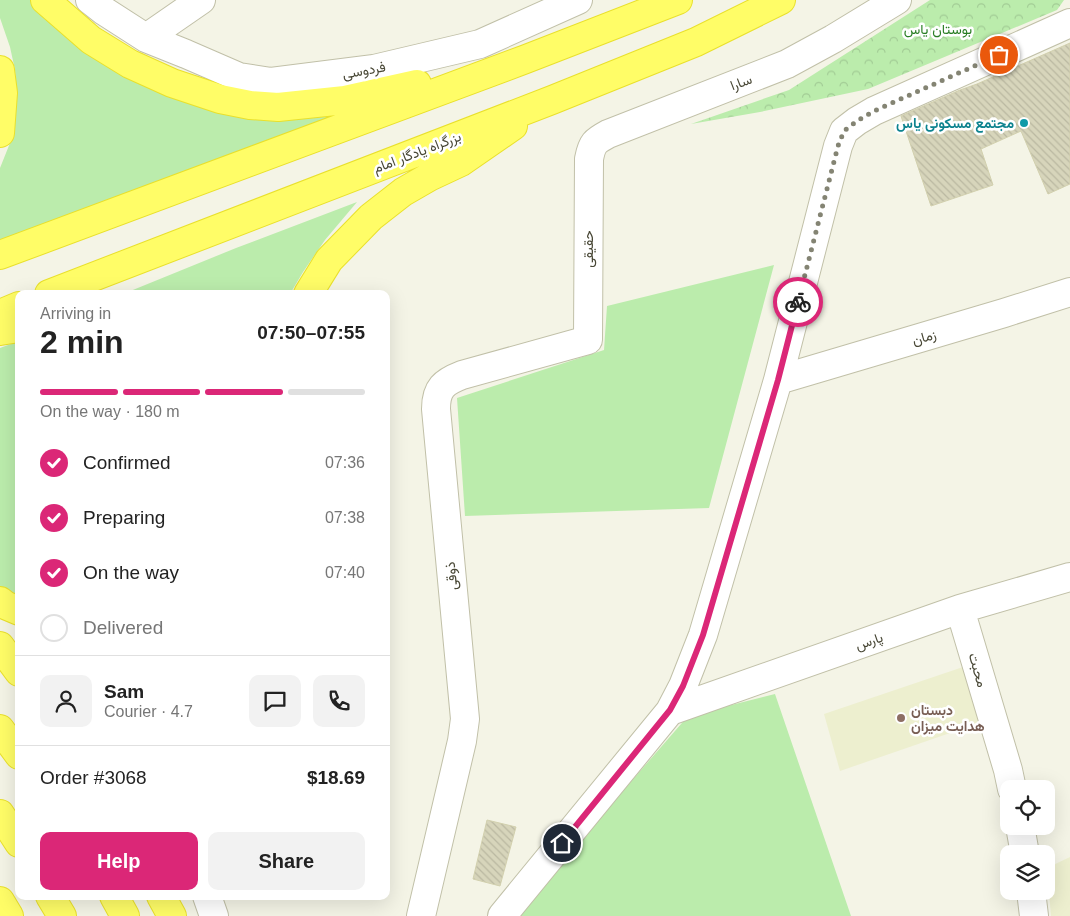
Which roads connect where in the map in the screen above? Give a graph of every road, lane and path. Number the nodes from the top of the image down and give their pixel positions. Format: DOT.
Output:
graph roads {
  1 [pos="45,0"];
  2 [pos="90,0"];
  3 [pos="201,0"];
  4 [pos="578,0"];
  5 [pos="678,0"];
  6 [pos="781,0"];
  7 [pos="897,0"];
  8 [pos="1070,23"];
  9 [pos="146,38"];
  10 [pos="526,59"];
  11 [pos="0,70"];
  12 [pos="552,100"];
  13 [pos="0,133"];
  14 [pos="589,159"];
  15 [pos="0,255"];
  16 [pos="59,290"];
  17 [pos="311,290"];
  18 [pos="1070,292"];
  19 [pos="15,308"];
  20 [pos="0,314"];
  21 [pos="15,329"];
  22 [pos="0,331"];
  23 [pos="588,340"];
  24 [pos="778,380"];
  25 [pos="1070,577"];
  26 [pos="0,601"];
  27 [pos="15,609"];
  28 [pos="960,609"];
  29 [pos="0,646"];
  30 [pos="15,667"];
  31 [pos="670,710"];
  32 [pos="0,729"];
  33 [pos="15,750"];
  34 [pos="1010,780"];
  35 [pos="0,814"];
  36 [pos="15,837"];
  37 [pos="52,900"];
  38 [pos="116,900"];
  39 [pos="163,900"];
  40 [pos="184,900"];
  41 [pos="208,900"];
  42 [pos="1032,900"];
  43 [pos="0,901"];
  44 [pos="9,916"];
  45 [pos="62,916"];
  46 [pos="125,916"];
  47 [pos="172,916"];
  48 [pos="190,916"];
  49 [pos="214,916"];
  50 [pos="421,916"];
  51 [pos="502,916"];
  52 [pos="1034,916"];
  1 -- 10 [label="highway"];
  2 -- 9 [label="street, فردوسی"];
  3 -- 9 [label="street"];
  4 -- 9 [label="street, فردوسی"];
  5 -- 10 [label="highway"];
  6 -- 12 [label="highway, بزرگراه یادگار امام"];
  7 -- 14 [label="street, سارا"];
  8 -- 24 [label="street"];
  10 -- 15 [label="highway"];
  11 -- 13 [label="highway"];
  12 -- 16 [label="highway, بزرگراه یادگار امام"];
  12 -- 17 [label="highway"];
  14 -- 23 [label="street, حقیقی"];
  18 -- 24 [label="street, زمان"];
  19 -- 20 [label="highway"];
  21 -- 22 [label="highway"];
  23 -- 50 [label="street, ذوقی"];
  24 -- 31 [label="street"];
  25 -- 28 [label="street, پارس"];
  26 -- 27 [label="highway"];
  28 -- 31 [label="street, پارس"];
  28 -- 34 [label="street, محبت"];
  29 -- 30 [label="highway"];
  31 -- 51 [label="street"];
  32 -- 33 [label="highway"];
  35 -- 36 [label="highway"];
  37 -- 45 [label="highway"];
  38 -- 46 [label="highway"];
  39 -- 47 [label="highway"];
  40 -- 48 [label="highway"];
  41 -- 49 [label="street"];
  42 -- 52 [label="street"];
  43 -- 44 [label="highway"];
}
